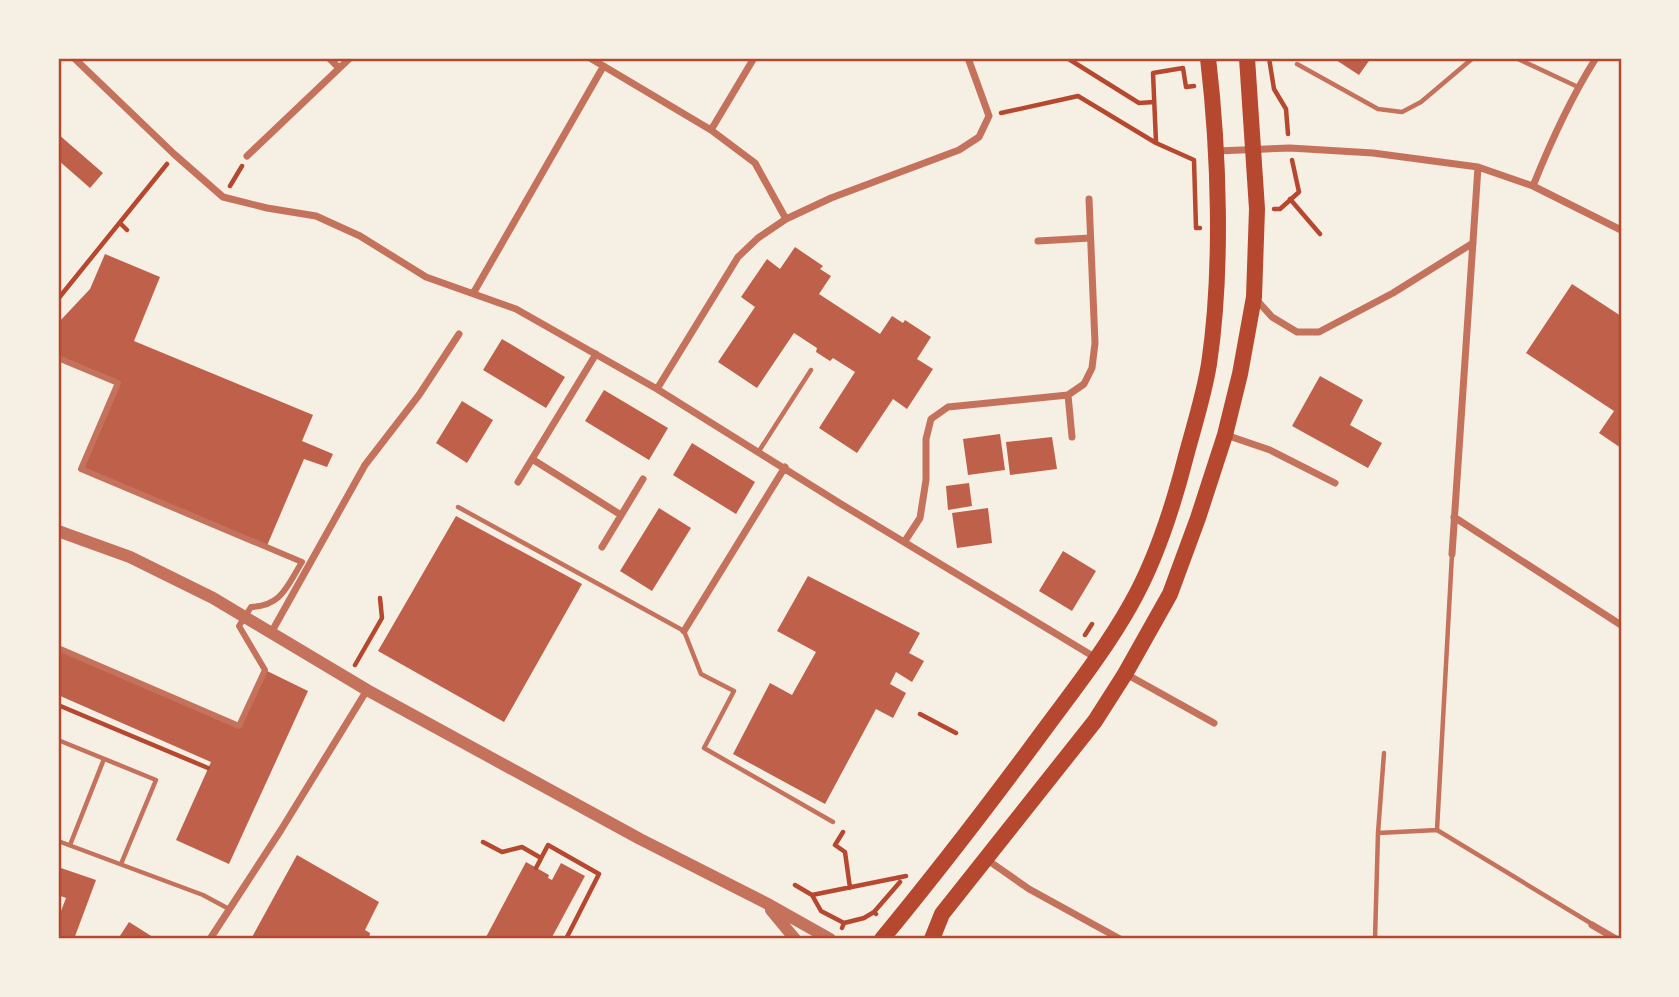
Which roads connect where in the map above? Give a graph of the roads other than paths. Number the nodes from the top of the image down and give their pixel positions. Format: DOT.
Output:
graph roads {
  1 [pos="329,58"];
  2 [pos="349,58"];
  3 [pos="590,58"];
  4 [pos="754,58"];
  5 [pos="968,58"];
  6 [pos="1208,58"];
  7 [pos="1247,58"];
  8 [pos="1473,58"];
  9 [pos="1516,58"];
  10 [pos="1596,58"];
  11 [pos="79,59"];
  12 [pos="1297,64"];
  13 [pos="603,67"];
  14 [pos="339,68"];
  15 [pos="1578,87"];
  16 [pos="711,130"];
  17 [pos="1254,149"];
  18 [pos="1215,151"];
  19 [pos="247,156"];
  20 [pos="1478,167"];
  21 [pos="1533,186"];
  22 [pos="1089,199"];
  23 [pos="786,219"];
  24 [pos="1621,230"];
  25 [pos="1090,239"];
  26 [pos="1038,241"];
  27 [pos="1474,243"];
  28 [pos="474,292"];
  29 [pos="1254,297"];
  30 [pos="459,334"];
  31 [pos="596,354"];
  32 [pos="58,358"];
  33 [pos="811,370"];
  34 [pos="657,389"];
  35 [pos="1068,395"];
  36 [pos="1225,435"];
  37 [pos="1072,437"];
  38 [pos="758,451"];
  39 [pos="532,459"];
  40 [pos="785,467"];
  41 [pos="643,479"];
  42 [pos="518,482"];
  43 [pos="1335,483"];
  44 [pos="458,507"];
  45 [pos="621,515"];
  46 [pos="1454,517"];
  47 [pos="58,531"];
  48 [pos="905,541"];
  49 [pos="601,547"];
  50 [pos="1452,554"];
  51 [pos="245,617"];
  52 [pos="1621,625"];
  53 [pos="684,631"];
  54 [pos="271,633"];
  55 [pos="58,648"];
  56 [pos="1096,658"];
  57 [pos="1125,674"];
  58 [pos="367,690"];
  59 [pos="1214,723"];
  60 [pos="58,740"];
  61 [pos="1384,753"];
  62 [pos="104,759"];
  63 [pos="833,822"];
  64 [pos="1437,830"];
  65 [pos="1378,832"];
  66 [pos="58,841"];
  67 [pos="70,845"];
  68 [pos="985,859"];
  69 [pos="121,864"];
  70 [pos="766,903"];
  71 [pos="230,909"];
  72 [pos="1592,925"];
  73 [pos="210,939"];
  74 [pos="795,939"];
  75 [pos="830,939"];
  76 [pos="882,939"];
  77 [pos="932,939"];
  78 [pos="1120,939"];
  79 [pos="1375,939"];
  80 [pos="1616,939"];
  1 -- 14 [label="street"];
  2 -- 14 [label="street"];
  3 -- 13 [label="street"];
  4 -- 16 [label="street"];
  5 -- 23 [label="street"];
  6 -- 18 [label="main road"];
  7 -- 17 [label="main road"];
  8 -- 12 [label="lane"];
  9 -- 15 [label="lane"];
  10 -- 15 [label="street"];
  11 -- 28 [label="street"];
  13 -- 16 [label="street"];
  13 -- 28 [label="street"];
  14 -- 19 [label="street"];
  15 -- 21 [label="street"];
  16 -- 23 [label="street"];
  17 -- 18 [label="street"];
  17 -- 20 [label="street"];
  17 -- 29 [label="main road"];
  18 -- 56 [label="main road"];
  20 -- 21 [label="street"];
  20 -- 27 [label="street"];
  21 -- 24 [label="street"];
  22 -- 25 [label="street"];
  23 -- 34 [label="street"];
  25 -- 26 [label="street"];
  25 -- 35 [label="street"];
  27 -- 29 [label="street"];
  27 -- 46 [label="street"];
  28 -- 31 [label="street"];
  29 -- 36 [label="main road"];
  30 -- 54 [label="street"];
  31 -- 34 [label="street"];
  31 -- 39 [label="street"];
  32 -- 51 [label="street"];
  33 -- 38 [label="lane"];
  34 -- 38 [label="street"];
  35 -- 37 [label="street"];
  35 -- 48 [label="street"];
  36 -- 43 [label="street"];
  36 -- 57 [label="main road"];
  38 -- 40 [label="street"];
  39 -- 42 [label="street"];
  39 -- 45 [label="street"];
  40 -- 48 [label="street"];
  40 -- 53 [label="street"];
  41 -- 45 [label="street"];
  44 -- 53 [label="lane"];
  45 -- 49 [label="street"];
  46 -- 50 [label="street"];
  46 -- 52 [label="street"];
  47 -- 51 [label="street"];
  48 -- 56 [label="street"];
  50 -- 64 [label="lane"];
  51 -- 54 [label="street"];
  51 -- 55 [label="street"];
  53 -- 63 [label="lane"];
  54 -- 58 [label="street"];
  56 -- 76 [label="main road"];
  57 -- 59 [label="street"];
  57 -- 68 [label="main road"];
  58 -- 70 [label="street"];
  58 -- 71 [label="street"];
  60 -- 62 [label="lane"];
  61 -- 65 [label="lane"];
  62 -- 67 [label="lane"];
  62 -- 69 [label="lane"];
  64 -- 65 [label="lane"];
  64 -- 72 [label="lane"];
  65 -- 79 [label="lane"];
  66 -- 67 [label="lane"];
  67 -- 69 [label="lane"];
  68 -- 77 [label="main road"];
  68 -- 78 [label="street"];
  69 -- 71 [label="lane"];
  70 -- 74 [label="street"];
  70 -- 75 [label="street"];
  71 -- 73 [label="street"];
  72 -- 80 [label="street"];
}
